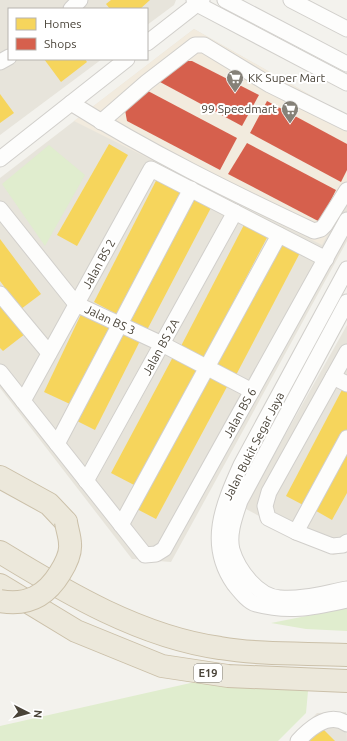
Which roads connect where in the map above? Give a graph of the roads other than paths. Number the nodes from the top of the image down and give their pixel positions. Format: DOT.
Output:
graph roads {
  1 [pos="80,0"];
  2 [pos="225,0"];
  3 [pos="291,0"];
  4 [pos="198,1"];
  5 [pos="72,8"];
  6 [pos="347,29"];
  7 [pos="148,42"];
  8 [pos="126,60"];
  9 [pos="347,64"];
  10 [pos="347,83"];
  11 [pos="71,103"];
  12 [pos="102,122"];
  13 [pos="347,123"];
  14 [pos="0,159"];
  15 [pos="191,189"];
  16 [pos="347,190"];
  17 [pos="0,209"];
  18 [pos="235,212"];
  19 [pos="347,220"];
  20 [pos="279,235"];
  21 [pos="326,259"];
  22 [pos="347,269"];
  23 [pos="0,294"];
  24 [pos="347,302"];
  25 [pos="76,304"];
  26 [pos="120,324"];
  27 [pos="162,344"];
  28 [pos="347,352"];
  29 [pos="49,354"];
  30 [pos="208,368"];
  31 [pos="0,372"];
  32 [pos="333,377"];
  33 [pos="347,384"];
  34 [pos="252,391"];
  35 [pos="23,401"];
  36 [pos="347,438"];
  37 [pos="57,444"];
  38 [pos="0,477"];
  39 [pos="86,481"];
  40 [pos="121,524"];
  41 [pos="296,532"];
  42 [pos="347,542"];
  43 [pos="0,552"];
  44 [pos="0,585"];
  45 [pos="347,589"];
  46 [pos="347,600"];
  47 [pos="0,601"];
  48 [pos="347,655"];
  49 [pos="347,681"];
  50 [pos="347,724"];
  51 [pos="298,741"];
  1 -- 5 [label="street"];
  2 -- 9 [label="street"];
  3 -- 6 [label="street"];
  4 -- 7 [label="street"];
  4 -- 10 [label="street"];
  8 -- 11 [label="street"];
  11 -- 12 [label="street"];
  11 -- 14 [label="street"];
  12 -- 13 [label="street"];
  12 -- 16 [label="street"];
  15 -- 18 [label="street"];
  15 -- 25 [label="street, Jalan BS 2"];
  15 -- 26 [label="street"];
  17 -- 25 [label="street, Jalan BS 3"];
  18 -- 20 [label="street"];
  18 -- 27 [label="street, Jalan BS 2A"];
  19 -- 21 [label="street, Jalan BS 6"];
  20 -- 21 [label="street"];
  20 -- 30 [label="street"];
  21 -- 34 [label="street, Jalan BS 6"];
  22 -- 46 [label="street, Jalan Bukit Segar Jaya"];
  23 -- 29 [label="street"];
  24 -- 45 [label="street, Jalan Bukit Segar Jaya"];
  25 -- 26 [label="street, Jalan BS 3"];
  25 -- 29 [label="street, Jalan BS 2"];
  26 -- 27 [label="street, Jalan BS 3"];
  26 -- 37 [label="street"];
  27 -- 30 [label="street, Jalan BS 3"];
  27 -- 39 [label="street, Jalan BS 2A"];
  28 -- 32 [label="street"];
  29 -- 35 [label="street, Jalan BS 2"];
  30 -- 34 [label="street, Jalan BS 3"];
  30 -- 40 [label="street"];
  31 -- 35 [label="street"];
  32 -- 33 [label="street"];
  32 -- 41 [label="street"];
  34 -- 40 [label="street, Jalan BS 6"];
  35 -- 37 [label="street"];
  36 -- 41 [label="street"];
  37 -- 39 [label="street"];
  38 -- 47 [label="highway, bridge"];
  39 -- 40 [label="street"];
  41 -- 42 [label="street"];
  43 -- 48 [label="highway, E19"];
  44 -- 49 [label="highway, E19"];
  50 -- 51 [label="street"];
}
